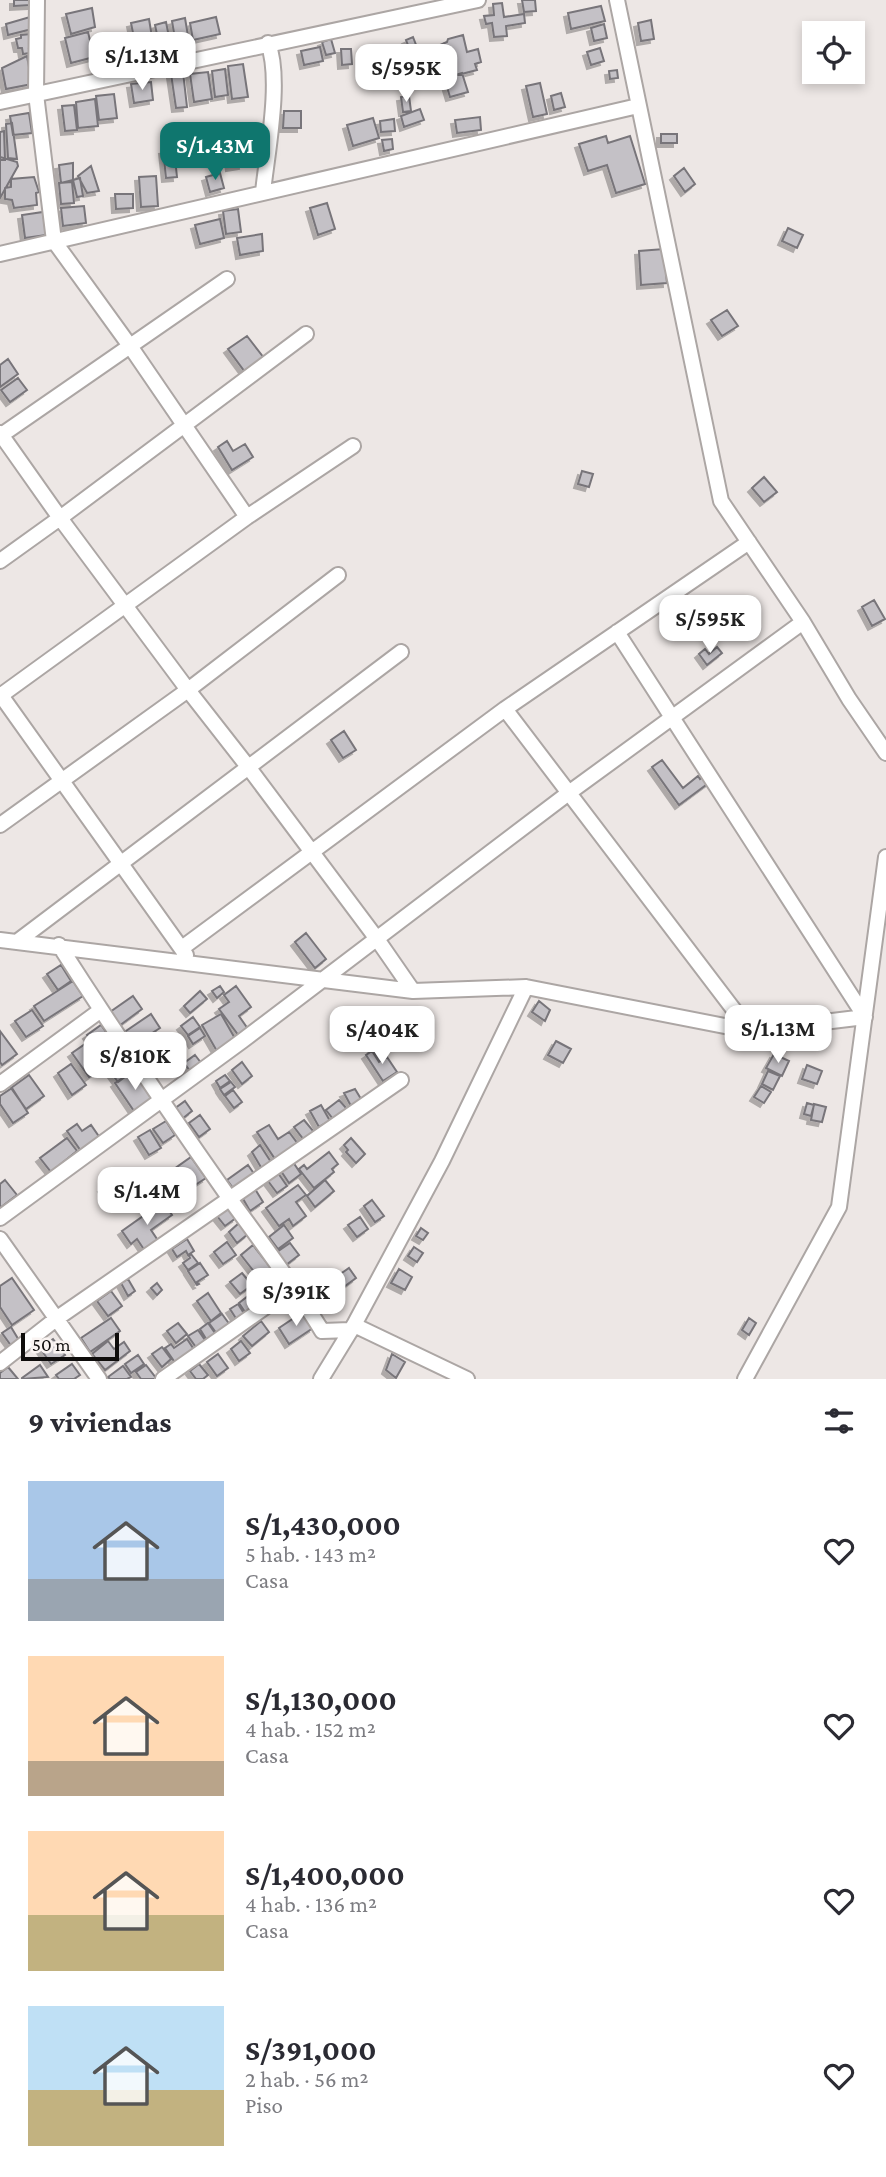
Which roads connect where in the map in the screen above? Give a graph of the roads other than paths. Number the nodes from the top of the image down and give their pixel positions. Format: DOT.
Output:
graph roads {
  1 [pos="37,0"];
  2 [pos="478,0"];
  3 [pos="617,0"];
  4 [pos="268,43"];
  5 [pos="36,94"];
  6 [pos="0,102"];
  7 [pos="638,106"];
  8 [pos="263,192"];
  9 [pos="54,241"];
  10 [pos="0,254"];
  11 [pos="226,279"];
  12 [pos="306,334"];
  13 [pos="130,346"];
  14 [pos="184,425"];
  15 [pos="0,434"];
  16 [pos="353,446"];
  17 [pos="247,517"];
  18 [pos="60,518"];
  19 [pos="749,542"];
  20 [pos="0,561"];
  21 [pos="338,575"];
  22 [pos="125,605"];
  23 [pos="803,622"];
  24 [pos="617,632"];
  25 [pos="401,652"];
  26 [pos="188,690"];
  27 [pos="0,695"];
  28 [pos="505,709"];
  29 [pos="672,718"];
  30 [pos="886,753"];
  31 [pos="249,768"];
  32 [pos="62,781"];
  33 [pos="570,792"];
  34 [pos="0,825"];
  35 [pos="313,853"];
  36 [pos="886,857"];
  37 [pos="121,864"];
  38 [pos="377,939"];
  39 [pos="0,940"];
  40 [pos="18,942"];
  41 [pos="59,945"];
  42 [pos="182,948"];
  43 [pos="189,962"];
  44 [pos="321,980"];
  45 [pos="526,987"];
  46 [pos="413,991"];
  47 [pos="101,1010"];
  48 [pos="865,1017"];
  49 [pos="750,1031"];
  50 [pos="401,1080"];
  51 [pos="0,1084"];
  52 [pos="163,1100"];
  53 [pos="230,1198"];
  54 [pos="0,1218"];
  55 [pos="0,1239"];
  56 [pos="295,1286"];
  57 [pos="56,1319"];
  58 [pos="352,1327"];
  59 [pos="0,1363"];
  60 [pos="99,1379"];
  61 [pos="163,1379"];
  62 [pos="321,1379"];
  63 [pos="467,1379"];
  64 [pos="745,1379"];
  1 -- 5 [label="street"];
  2 -- 4 [label="street"];
  3 -- 7 [label="street"];
  4 -- 5 [label="street"];
  4 -- 8 [label="street"];
  5 -- 6 [label="street"];
  5 -- 9 [label="street"];
  7 -- 8 [label="street"];
  7 -- 19 [label="street"];
  8 -- 9 [label="street"];
  9 -- 10 [label="street"];
  9 -- 13 [label="street"];
  11 -- 13 [label="street"];
  12 -- 14 [label="street"];
  13 -- 14 [label="street"];
  13 -- 15 [label="street"];
  14 -- 17 [label="street"];
  14 -- 18 [label="street"];
  15 -- 18 [label="street"];
  16 -- 17 [label="street"];
  17 -- 22 [label="street"];
  18 -- 20 [label="street"];
  18 -- 22 [label="street"];
  19 -- 23 [label="street"];
  19 -- 24 [label="street"];
  21 -- 26 [label="street"];
  22 -- 26 [label="street"];
  22 -- 27 [label="street"];
  23 -- 29 [label="street"];
  23 -- 30 [label="street"];
  24 -- 28 [label="street"];
  24 -- 29 [label="street"];
  25 -- 31 [label="street"];
  26 -- 31 [label="street"];
  26 -- 32 [label="street"];
  27 -- 32 [label="street"];
  28 -- 33 [label="street"];
  28 -- 35 [label="street"];
  29 -- 33 [label="street"];
  29 -- 48 [label="street"];
  31 -- 35 [label="street"];
  31 -- 37 [label="street"];
  32 -- 34 [label="street"];
  32 -- 37 [label="street"];
  33 -- 38 [label="street"];
  33 -- 49 [label="street"];
  35 -- 38 [label="street"];
  35 -- 42 [label="street"];
  36 -- 48 [label="street"];
  37 -- 40 [label="street"];
  37 -- 42 [label="street"];
  38 -- 44 [label="street"];
  38 -- 46 [label="street"];
  39 -- 40 [label="street"];
  40 -- 41 [label="street"];
  41 -- 43 [label="street"];
  41 -- 47 [label="street"];
  42 -- 43 [label="street"];
  43 -- 44 [label="street"];
  44 -- 46 [label="street"];
  44 -- 52 [label="street"];
  45 -- 46 [label="street"];
  45 -- 49 [label="street"];
  45 -- 58 [label="street"];
  47 -- 51 [label="street"];
  47 -- 52 [label="street"];
  48 -- 49 [label="street"];
  48 -- 64 [label="street"];
  50 -- 53 [label="street"];
  52 -- 53 [label="street"];
  52 -- 54 [label="street"];
  53 -- 56 [label="street"];
  53 -- 57 [label="street"];
  55 -- 57 [label="street"];
  56 -- 58 [label="street"];
  56 -- 61 [label="street"];
  57 -- 59 [label="street"];
  57 -- 60 [label="street"];
  58 -- 62 [label="street"];
  58 -- 63 [label="street"];
}
